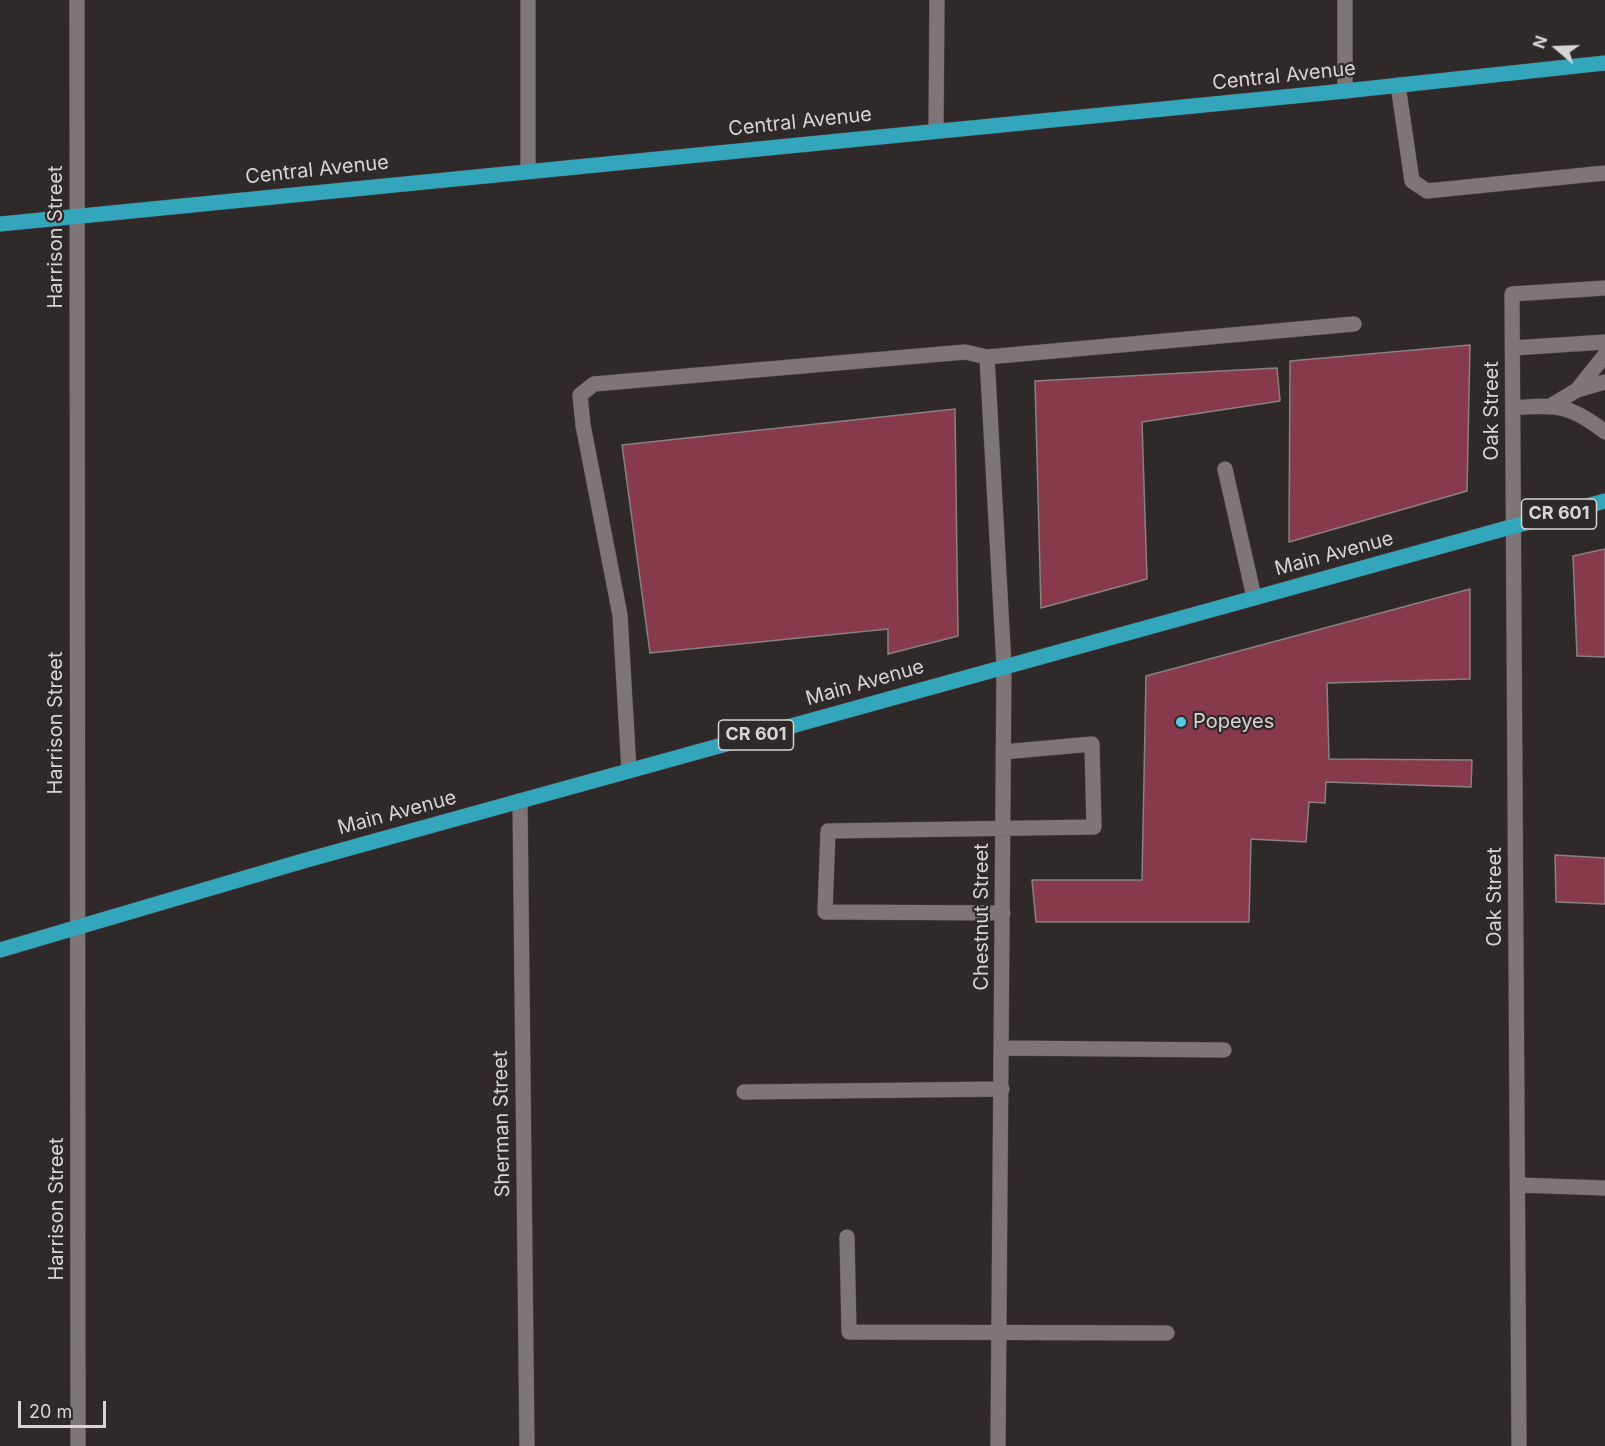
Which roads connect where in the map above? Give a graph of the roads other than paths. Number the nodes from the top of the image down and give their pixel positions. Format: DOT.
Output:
graph roads {
  1 [pos="77,0"];
  2 [pos="528,0"];
  3 [pos="937,0"];
  4 [pos="1345,0"];
  5 [pos="1605,63"];
  6 [pos="1398,85"];
  7 [pos="1345,91"];
  8 [pos="936,130"];
  9 [pos="528,170"];
  10 [pos="1605,173"];
  11 [pos="77,216"];
  12 [pos="0,224"];
  13 [pos="1605,288"];
  14 [pos="1354,324"];
  15 [pos="1605,342"];
  16 [pos="1512,348"];
  17 [pos="1605,355"];
  18 [pos="987,357"];
  19 [pos="1605,382"];
  20 [pos="1577,390"];
  21 [pos="1552,405"];
  22 [pos="1514,408"];
  23 [pos="1605,432"];
  24 [pos="1225,469"];
  25 [pos="1605,501"];
  26 [pos="1514,526"];
  27 [pos="1254,597"];
  28 [pos="1004,666"];
  29 [pos="1003,752"];
  30 [pos="629,771"];
  31 [pos="520,801"];
  32 [pos="1003,829"];
  33 [pos="1003,913"];
  34 [pos="77,929"];
  35 [pos="0,950"];
  36 [pos="1002,1048"];
  37 [pos="1224,1050"];
  38 [pos="1002,1089"];
  39 [pos="744,1092"];
  40 [pos="1518,1185"];
  41 [pos="1605,1188"];
  42 [pos="847,1237"];
  43 [pos="997,1333"];
  44 [pos="1167,1333"];
  45 [pos="78,1446"];
  46 [pos="527,1446"];
  47 [pos="998,1446"];
  48 [pos="1519,1446"];
  1 -- 11 [label="street, Harrison Street"];
  2 -- 9 [label="street"];
  3 -- 8 [label="street"];
  4 -- 7 [label="street"];
  5 -- 6 [label="main road, Central Avenue"];
  6 -- 7 [label="main road, Central Avenue"];
  6 -- 10 [label="street"];
  7 -- 8 [label="main road, Central Avenue"];
  8 -- 9 [label="main road, Central Avenue"];
  9 -- 11 [label="main road, Central Avenue"];
  11 -- 12 [label="main road, Central Avenue"];
  11 -- 34 [label="street, Harrison Street"];
  13 -- 16 [label="street, Oak Street"];
  14 -- 18 [label="street"];
  15 -- 16 [label="street"];
  16 -- 22 [label="street, Oak Street"];
  17 -- 20 [label="street"];
  18 -- 28 [label="street, Chestnut Street"];
  18 -- 30 [label="street"];
  19 -- 20 [label="street"];
  20 -- 21 [label="street"];
  21 -- 22 [label="street"];
  21 -- 23 [label="street"];
  22 -- 26 [label="street, Oak Street"];
  24 -- 27 [label="street"];
  25 -- 26 [label="main road, Main Avenue / CR 601"];
  26 -- 27 [label="main road, Main Avenue / CR 601"];
  26 -- 40 [label="street, Oak Street"];
  27 -- 28 [label="main road, Main Avenue / CR 601"];
  28 -- 29 [label="street, Chestnut Street"];
  28 -- 30 [label="main road, Main Avenue / CR 601"];
  29 -- 32 [label="street, Chestnut Street"];
  29 -- 32 [label="street"];
  30 -- 31 [label="main road, Main Avenue / CR 601"];
  31 -- 34 [label="main road, Main Avenue / CR 601"];
  31 -- 46 [label="street, Sherman Street"];
  32 -- 33 [label="street, Chestnut Street"];
  32 -- 33 [label="street"];
  33 -- 36 [label="street, Chestnut Street"];
  34 -- 35 [label="main road, Main Avenue / CR 601"];
  34 -- 45 [label="street, Harrison Street"];
  36 -- 37 [label="street"];
  36 -- 38 [label="street, Chestnut Street"];
  38 -- 39 [label="street"];
  38 -- 43 [label="street, Chestnut Street"];
  40 -- 41 [label="street"];
  40 -- 48 [label="street, Oak Street"];
  42 -- 43 [label="street"];
  43 -- 44 [label="street"];
  43 -- 47 [label="street, Chestnut Street"];
}
